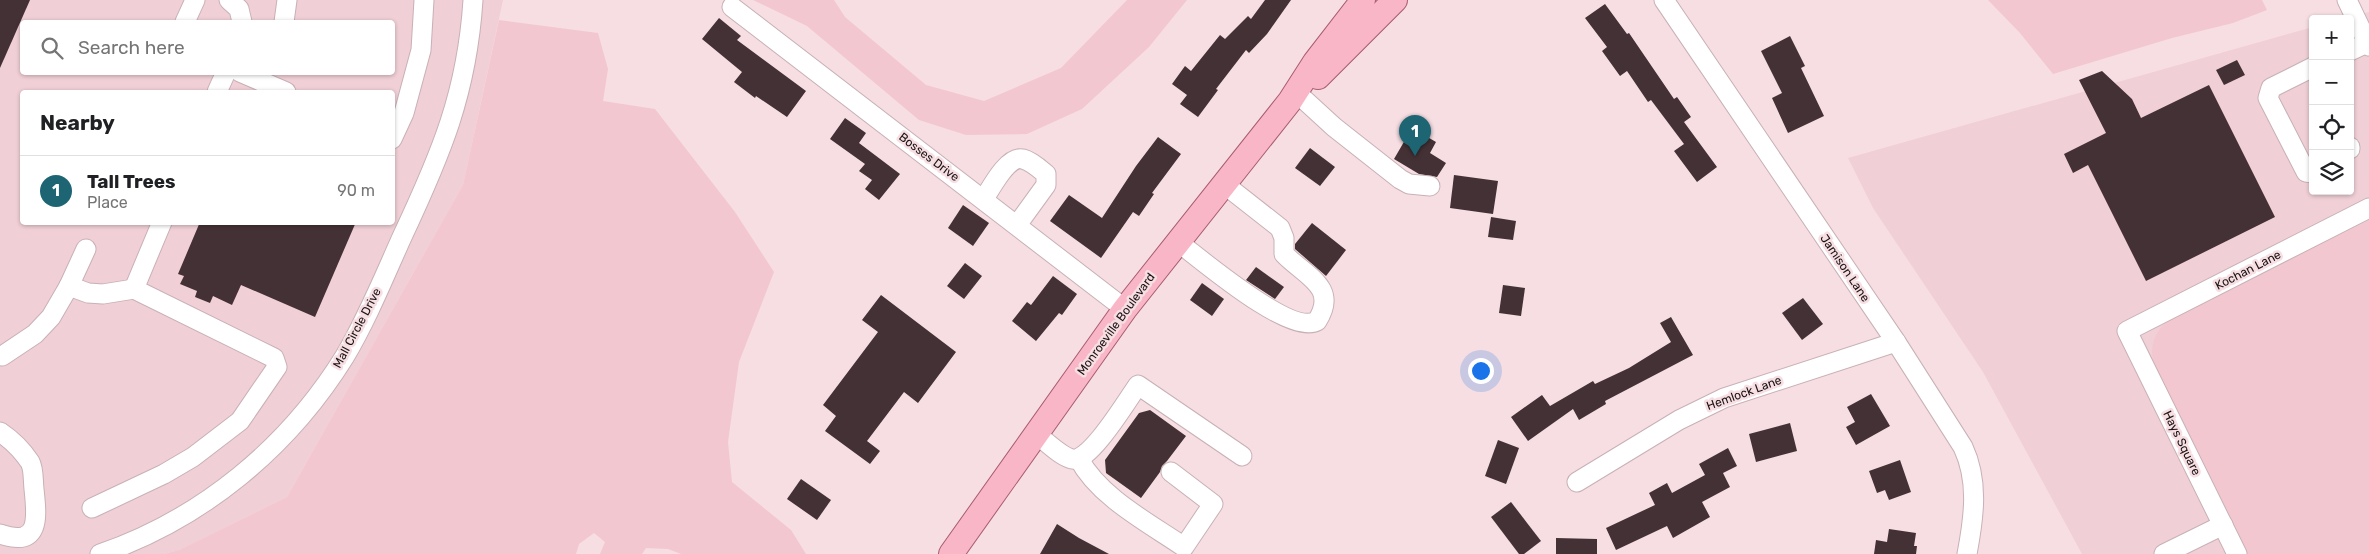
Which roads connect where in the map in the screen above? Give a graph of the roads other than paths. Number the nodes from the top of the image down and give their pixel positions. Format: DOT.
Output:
graph roads {
  1 [pos="195,0"];
  2 [pos="229,0"];
  3 [pos="287,0"];
  4 [pos="424,0"];
  5 [pos="474,0"];
  6 [pos="1363,0"];
  7 [pos="1395,0"];
  8 [pos="1664,0"];
  9 [pos="2347,0"];
  10 [pos="732,7"];
  11 [pos="186,20"];
  12 [pos="242,20"];
  13 [pos="284,20"];
  14 [pos="2368,44"];
  15 [pos="2354,49"];
  16 [pos="2309,72"];
  17 [pos="225,75"];
  18 [pos="254,75"];
  19 [pos="268,78"];
  20 [pos="218,90"];
  21 [pos="283,90"];
  22 [pos="1294,97"];
  23 [pos="395,132"];
  24 [pos="2309,172"];
  25 [pos="1224,184"];
  26 [pos="1430,186"];
  27 [pos="984,199"];
  28 [pos="2369,208"];
  29 [pos="161,225"];
  30 [pos="1017,225"];
  31 [pos="1178,242"];
  32 [pos="86,249"];
  33 [pos="69,286"];
  34 [pos="134,289"];
  35 [pos="1125,309"];
  36 [pos="2127,331"];
  37 [pos="1896,342"];
  38 [pos="2,356"];
  39 [pos="0,432"];
  40 [pos="1036,434"];
  41 [pos="1242,456"];
  42 [pos="1079,459"];
  43 [pos="1171,472"];
  44 [pos="1577,482"];
  45 [pos="92,508"];
  46 [pos="2223,526"];
  47 [pos="0,534"];
  48 [pos="100,554"];
  49 [pos="951,554"];
  50 [pos="1967,554"];
  51 [pos="2164,554"];
  52 [pos="2237,554"];
  1 -- 11 [label="street"];
  2 -- 12 [label="street"];
  3 -- 13 [label="street"];
  4 -- 23 [label="street"];
  5 -- 48 [label="street, Mall Circle Drive"];
  6 -- 22 [label="main road, Monroeville Boulevard"];
  7 -- 22 [label="main road, Monroeville Boulevard"];
  8 -- 37 [label="street, Jamison Lane"];
  9 -- 14 [label="street"];
  10 -- 27 [label="street, Bosses Drive"];
  14 -- 15 [label="street"];
  16 -- 24 [label="street"];
  17 -- 20 [label="street"];
  18 -- 19 [label="street"];
  19 -- 21 [label="street"];
  22 -- 25 [label="main road, Monroeville Boulevard"];
  22 -- 26 [label="street"];
  25 -- 31 [label="main road, Monroeville Boulevard"];
  25 -- 31 [label="street"];
  27 -- 30 [label="street, Bosses Drive"];
  27 -- 30 [label="street"];
  28 -- 36 [label="street, Kochan Lane"];
  29 -- 34 [label="street"];
  30 -- 35 [label="street, Bosses Drive"];
  31 -- 35 [label="main road, Monroeville Boulevard"];
  32 -- 33 [label="street"];
  33 -- 34 [label="street"];
  33 -- 38 [label="street"];
  34 -- 45 [label="street"];
  35 -- 40 [label="main road, Monroeville Boulevard"];
  36 -- 46 [label="street, Hays Square"];
  37 -- 44 [label="street, Hemlock Lane"];
  37 -- 50 [label="street, Jamison Lane"];
  39 -- 47 [label="street"];
  40 -- 42 [label="street"];
  40 -- 49 [label="main road, Monroeville Boulevard"];
  41 -- 42 [label="street"];
  42 -- 43 [label="street"];
  46 -- 51 [label="street"];
  46 -- 52 [label="street, Hays Square"];
}
